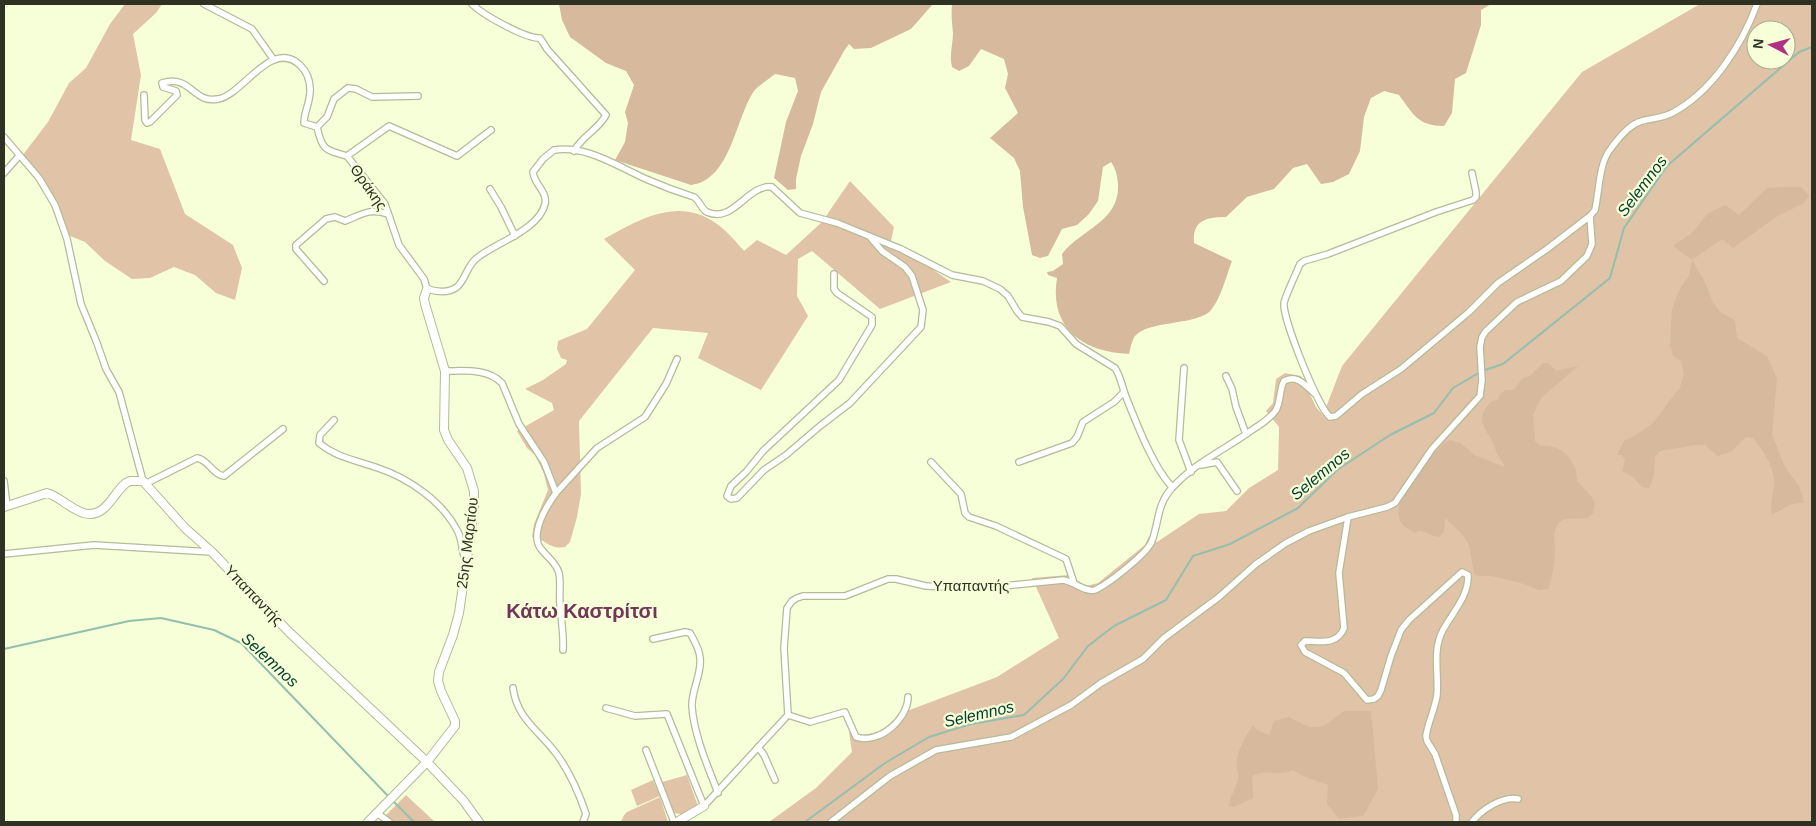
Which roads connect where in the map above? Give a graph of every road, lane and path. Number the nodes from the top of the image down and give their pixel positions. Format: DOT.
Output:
graph roads {
  1 [pos="204,4"];
  2 [pos="472,4"];
  3 [pos="1757,4"];
  4 [pos="274,60"];
  5 [pos="144,95"];
  6 [pos="418,96"];
  7 [pos="317,127"];
  8 [pos="491,130"];
  9 [pos="4,137"];
  10 [pos="574,151"];
  11 [pos="19,156"];
  12 [pos="347,156"];
  13 [pos="4,173"];
  14 [pos="1472,173"];
  15 [pos="490,190"];
  16 [pos="388,214"];
  17 [pos="1590,216"];
  18 [pos="515,236"];
  19 [pos="870,237"];
  20 [pos="834,274"];
  21 [pos="324,281"];
  22 [pos="427,289"];
  23 [pos="677,359"];
  24 [pos="1184,368"];
  25 [pos="445,371"];
  26 [pos="1226,376"];
  27 [pos="1124,392"];
  28 [pos="1314,393"];
  29 [pos="334,420"];
  30 [pos="283,429"];
  31 [pos="1246,434"];
  32 [pos="931,462"];
  33 [pos="1019,462"];
  34 [pos="1197,466"];
  35 [pos="1191,472"];
  36 [pos="4,480"];
  37 [pos="144,483"];
  38 [pos="1172,487"];
  39 [pos="1237,491"];
  40 [pos="556,493"];
  41 [pos="5,506"];
  42 [pos="1348,517"];
  43 [pos="212,552"];
  44 [pos="4,554"];
  45 [pos="466,557"];
  46 [pos="1074,583"];
  47 [pos="653,639"];
  48 [pos="563,650"];
  49 [pos="513,688"];
  50 [pos="908,697"];
  51 [pos="606,708"];
  52 [pos="788,714"];
  53 [pos="758,747"];
  54 [pos="646,750"];
  55 [pos="427,762"];
  56 [pos="775,780"];
  57 [pos="718,793"];
  58 [pos="1518,799"];
  59 [pos="704,806"];
  60 [pos="377,814"];
  61 [pos="368,822"];
  62 [pos="389,822"];
  63 [pos="479,822"];
  64 [pos="582,822"];
  65 [pos="676,822"];
  66 [pos="832,822"];
  67 [pos="1456,822"];
  68 [pos="1472,822"];
  1 -- 4 [label="street"];
  2 -- 10 [label="street"];
  3 -- 17 [label="street"];
  4 -- 5 [label="street"];
  4 -- 7 [label="street"];
  6 -- 7 [label="street"];
  7 -- 12 [label="street"];
  8 -- 12 [label="street, Θράκης"];
  9 -- 11 [label="street"];
  10 -- 18 [label="street"];
  10 -- 19 [label="street"];
  11 -- 13 [label="street"];
  11 -- 37 [label="street"];
  12 -- 16 [label="street, Θράκης"];
  14 -- 28 [label="street"];
  15 -- 18 [label="street"];
  16 -- 21 [label="street"];
  16 -- 22 [label="street, Θράκης"];
  17 -- 28 [label="street"];
  17 -- 42 [label="street"];
  18 -- 22 [label="street"];
  19 -- 20 [label="street"];
  19 -- 27 [label="street"];
  22 -- 25 [label="street, 25ης Μαρτίου"];
  23 -- 40 [label="street"];
  24 -- 35 [label="street"];
  25 -- 40 [label="street"];
  25 -- 45 [label="street, 25ης Μαρτίου"];
  26 -- 31 [label="street"];
  27 -- 33 [label="street"];
  27 -- 38 [label="street"];
  28 -- 31 [label="street, Υπαπαντής"];
  29 -- 45 [label="street"];
  30 -- 37 [label="street"];
  31 -- 34 [label="street, Υπαπαντής"];
  32 -- 46 [label="street"];
  34 -- 35 [label="street, Υπαπαντής"];
  34 -- 39 [label="street"];
  35 -- 38 [label="street, Υπαπαντής"];
  36 -- 41 [label="street"];
  37 -- 41 [label="street"];
  37 -- 43 [label="street, Υπαπαντής"];
  38 -- 46 [label="street, Υπαπαντής"];
  40 -- 48 [label="street"];
  42 -- 66 [label="street"];
  42 -- 67 [label="street"];
  43 -- 44 [label="street"];
  43 -- 55 [label="street, Υπαπαντής"];
  45 -- 55 [label="street, 25ης Μαρτίου"];
  46 -- 52 [label="street, Υπαπαντής"];
  47 -- 57 [label="street"];
  49 -- 64 [label="street"];
  50 -- 52 [label="street"];
  51 -- 59 [label="street"];
  52 -- 53 [label="street"];
  53 -- 56 [label="street"];
  53 -- 57 [label="street"];
  54 -- 65 [label="street"];
  55 -- 60 [label="street"];
  55 -- 63 [label="street, Υπαπαντής"];
  57 -- 59 [label="street"];
  58 -- 68 [label="street"];
  59 -- 65 [label="street"];
  60 -- 61 [label="street"];
  60 -- 62 [label="street"];
}
